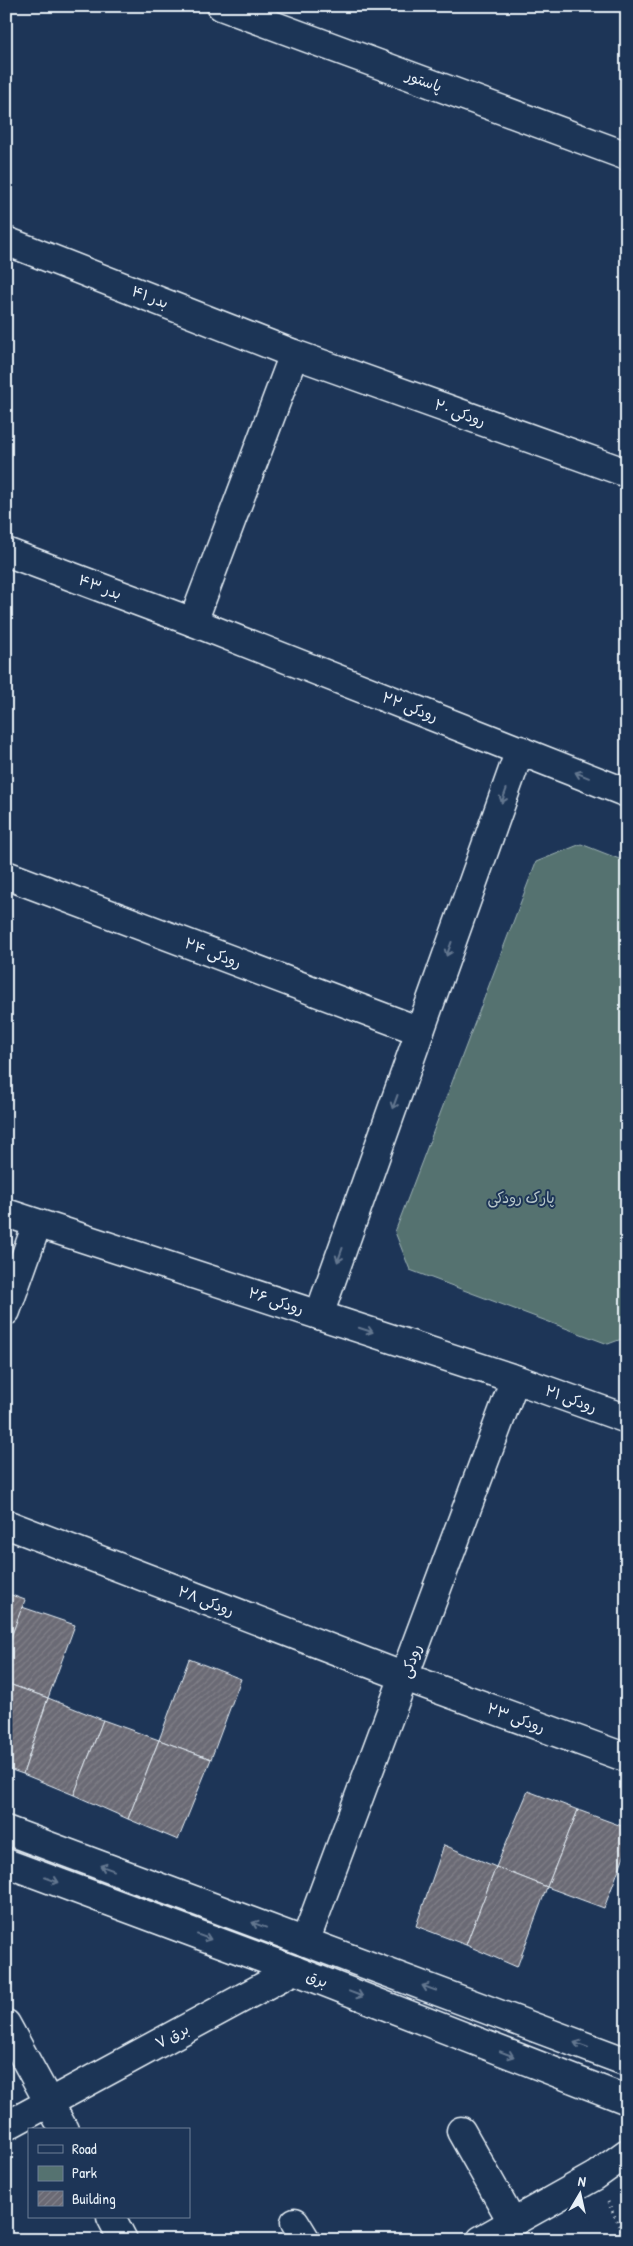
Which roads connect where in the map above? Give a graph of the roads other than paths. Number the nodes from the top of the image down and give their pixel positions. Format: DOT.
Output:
graph roads {
  1 [pos="221,6"];
  2 [pos="627,156"];
  3 [pos="6,241"];
  4 [pos="294,354"];
  5 [pos="627,472"];
  6 [pos="6,552"];
  7 [pos="193,622"];
  8 [pos="520,750"];
  9 [pos="627,793"];
  10 [pos="6,875"];
  11 [pos="420,1032"];
  12 [pos="6,1213"];
  13 [pos="37,1224"];
  14 [pos="6,1312"];
  15 [pos="319,1315"];
  16 [pos="515,1379"];
  17 [pos="627,1419"];
  18 [pos="6,1524"];
  19 [pos="405,1678"];
  20 [pos="627,1758"];
  21 [pos="6,1830"];
  22 [pos="6,1863"];
  23 [pos="305,1942"];
  24 [pos="294,1970"];
  25 [pos="6,2024"];
  26 [pos="627,2062"];
  27 [pos="627,2100"];
  28 [pos="49,2102"];
  29 [pos="6,2126"];
  30 [pos="63,2128"];
  31 [pos="461,2131"];
  32 [pos="627,2153"];
  33 [pos="112,2218"];
  34 [pos="513,2222"];
  35 [pos="123,2240"];
  36 [pos="481,2240"];
  1 -- 2 [label="street, پاستور"];
  3 -- 4 [label="street, بدر ۴۱"];
  4 -- 5 [label="street, رودکی ۲۰"];
  4 -- 7 [label="street"];
  6 -- 7 [label="street, بدر ۴۳"];
  7 -- 8 [label="street, رودکی ۲۲"];
  9 -- 8 [label="street, رودکی ۲۲, one-way"];
  8 -- 11 [label="street, one-way"];
  10 -- 11 [label="street, رودکی ۲۴"];
  11 -- 15 [label="street, one-way"];
  12 -- 13 [label="street, رودکی ۲۶"];
  13 -- 14 [label="street"];
  13 -- 15 [label="street, رودکی ۲۶"];
  15 -- 16 [label="street, رودکی ۲۶, one-way"];
  16 -- 17 [label="street, رودکی ۲۱"];
  16 -- 19 [label="street, رودکی"];
  18 -- 19 [label="street, رودکی ۲۸"];
  19 -- 20 [label="street, رودکی ۲۳"];
  19 -- 23 [label="street, رودکی"];
  23 -- 21 [label="street, برق, one-way"];
  22 -- 24 [label="street, برق, one-way"];
  23 -- 24 [label="street, رودکی"];
  26 -- 23 [label="street, برق, one-way"];
  24 -- 27 [label="street, برق, one-way"];
  24 -- 28 [label="street, برق ۷"];
  25 -- 28 [label="street"];
  28 -- 29 [label="street, برق ۷"];
  28 -- 30 [label="street"];
  31 -- 34 [label="street"];
  32 -- 34 [label="street"];
  33 -- 35 [label="street"];
  34 -- 36 [label="street"];
}
